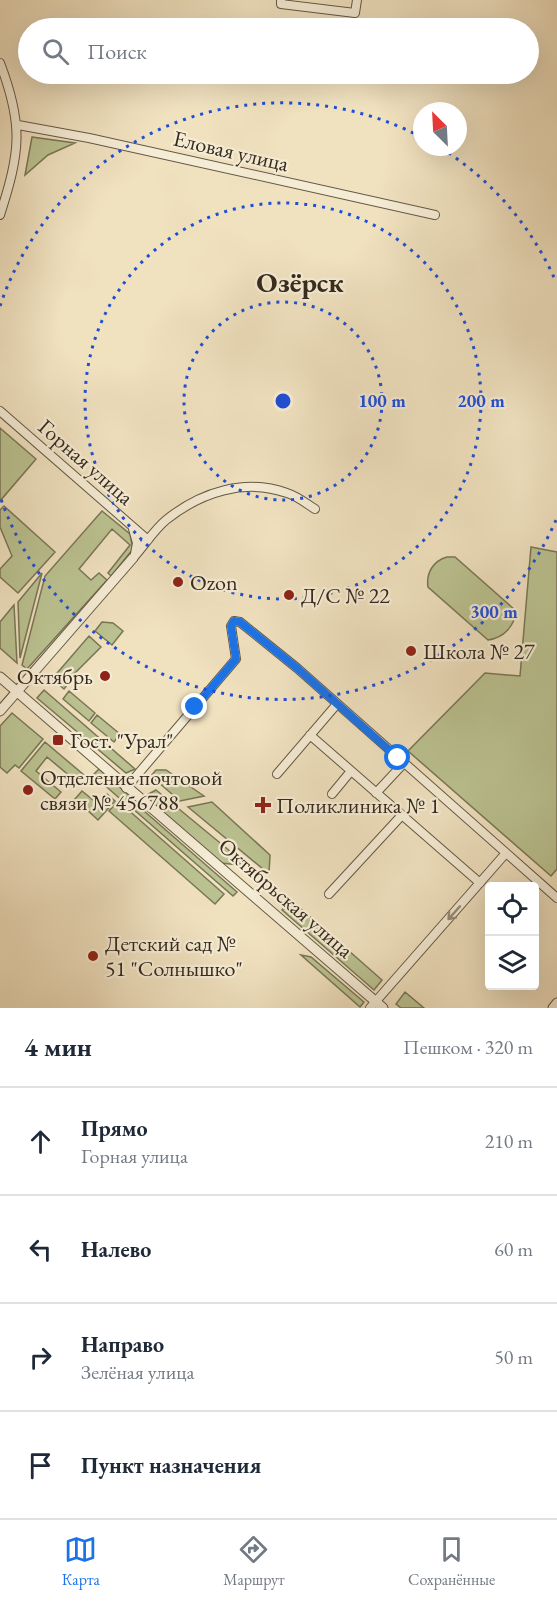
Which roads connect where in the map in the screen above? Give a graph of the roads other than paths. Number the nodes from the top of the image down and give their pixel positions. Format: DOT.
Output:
graph roads {
  1 [pos="281,0"];
  2 [pos="357,0"];
  3 [pos="0,63"];
  4 [pos="18,125"];
  5 [pos="0,215"];
  6 [pos="435,215"];
  7 [pos="0,411"];
  8 [pos="315,509"];
  9 [pos="129,524"];
  10 [pos="148,540"];
  11 [pos="133,558"];
  12 [pos="0,677"];
  13 [pos="17,692"];
  14 [pos="337,704"];
  15 [pos="0,711"];
  16 [pos="310,735"];
  17 [pos="404,763"];
  18 [pos="351,771"];
  19 [pos="277,774"];
  20 [pos="126,788"];
  21 [pos="376,793"];
  22 [pos="332,794"];
  23 [pos="402,815"];
  24 [pos="506,853"];
  25 [pos="480,883"];
  26 [pos="329,894"];
  27 [pos="557,898"];
  28 [pos="557,1004"];
  29 [pos="376,1006"];
  30 [pos="553,1008"];
  1 -- 2 [label="street"];
  3 -- 4 [label="street"];
  4 -- 5 [label="street"];
  4 -- 6 [label="street, Еловая улица"];
  7 -- 9 [label="street, Горная улица"];
  8 -- 10 [label="street"];
  9 -- 10 [label="street, Горная улица"];
  9 -- 11 [label="street"];
  10 -- 11 [label="street"];
  11 -- 13 [label="street"];
  12 -- 13 [label="street, Октябрьская улица"];
  13 -- 15 [label="street"];
  13 -- 20 [label="street, Октябрьская улица"];
  14 -- 16 [label="street"];
  14 -- 17 [label="street"];
  14 -- 20 [label="street"];
  16 -- 18 [label="street"];
  16 -- 19 [label="street"];
  17 -- 21 [label="street"];
  17 -- 24 [label="street"];
  18 -- 21 [label="street"];
  18 -- 22 [label="street"];
  20 -- 29 [label="street, Октябрьская улица"];
  21 -- 23 [label="street"];
  23 -- 25 [label="street"];
  23 -- 26 [label="street"];
  24 -- 25 [label="street"];
  24 -- 27 [label="street"];
  25 -- 29 [label="street, one-way"];
  28 -- 30 [label="street"];
}
